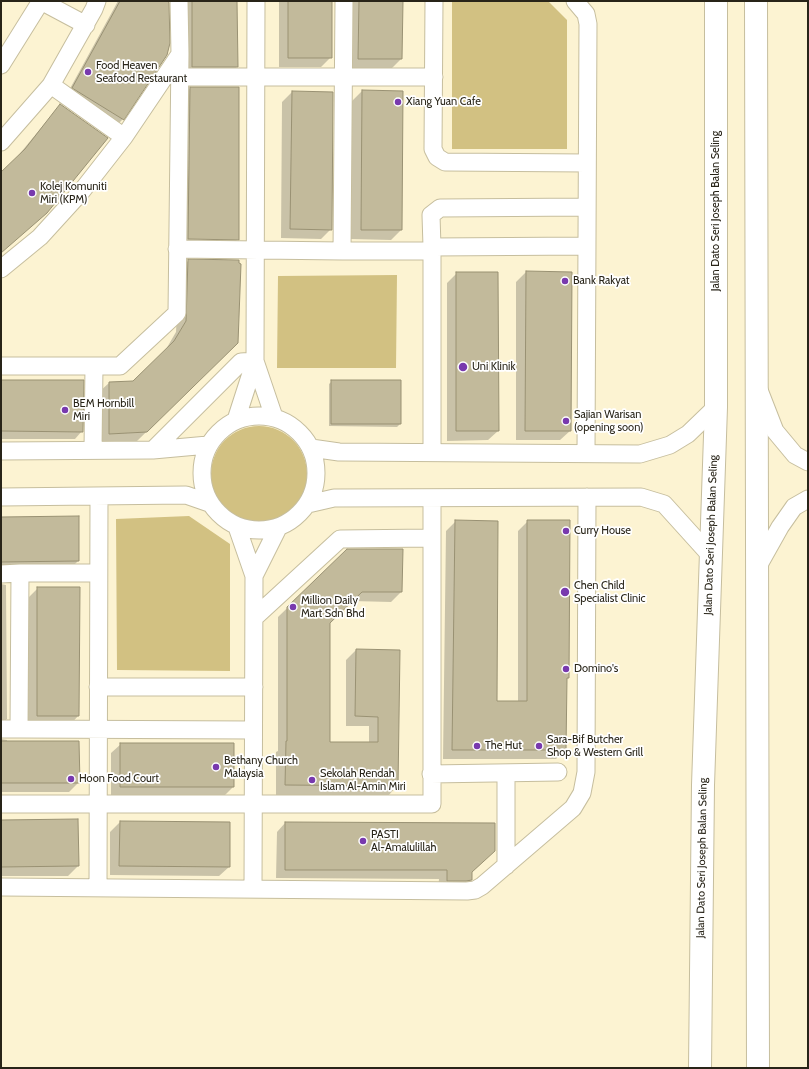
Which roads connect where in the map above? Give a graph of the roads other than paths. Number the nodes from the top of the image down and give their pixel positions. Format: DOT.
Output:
graph roads {
  1 [pos="41,1"];
  2 [pos="97,1"];
  3 [pos="179,1"];
  4 [pos="256,1"];
  5 [pos="344,1"];
  6 [pos="434,1"];
  7 [pos="575,1"];
  8 [pos="716,1"];
  9 [pos="756,1"];
  10 [pos="86,24"];
  11 [pos="180,54"];
  12 [pos="1,65"];
  13 [pos="179,77"];
  14 [pos="255,77"];
  15 [pos="343,77"];
  16 [pos="434,77"];
  17 [pos="51,85"];
  18 [pos="124,137"];
  19 [pos="1,142"];
  20 [pos="587,163"];
  21 [pos="587,207"];
  22 [pos="587,246"];
  23 [pos="177,249"];
  24 [pos="255,249"];
  25 [pos="432,249"];
  26 [pos="342,251"];
  27 [pos="1,269"];
  28 [pos="256,361"];
  29 [pos="1,366"];
  30 [pos="94,366"];
  31 [pos="757,386"];
  32 [pos="716,407"];
  33 [pos="274,417"];
  34 [pos="236,420"];
  35 [pos="208,445"];
  36 [pos="311,448"];
  37 [pos="93,450"];
  38 [pos="153,450"];
  39 [pos="1,451"];
  40 [pos="432,452"];
  41 [pos="586,452"];
  42 [pos="808,462"];
  43 [pos="1,497"];
  44 [pos="99,497"];
  45 [pos="587,497"];
  46 [pos="432,498"];
  47 [pos="808,499"];
  48 [pos="209,503"];
  49 [pos="308,504"];
  50 [pos="237,527"];
  51 [pos="278,528"];
  52 [pos="431,538"];
  53 [pos="711,556"];
  54 [pos="757,568"];
  55 [pos="20,573"];
  56 [pos="98,573"];
  57 [pos="1,574"];
  58 [pos="254,576"];
  59 [pos="254,618"];
  60 [pos="98,687"];
  61 [pos="254,687"];
  62 [pos="1,729"];
  63 [pos="19,729"];
  64 [pos="99,729"];
  65 [pos="253,730"];
  66 [pos="558,772"];
  67 [pos="506,773"];
  68 [pos="431,774"];
  69 [pos="1,804"];
  70 [pos="98,804"];
  71 [pos="253,805"];
  72 [pos="506,866"];
  73 [pos="1,887"];
  74 [pos="98,887"];
  75 [pos="253,888"];
  76 [pos="700,1068"];
  77 [pos="758,1068"];
  1 -- 10 [label="street"];
  1 -- 12 [label="street"];
  2 -- 10 [label="street"];
  3 -- 11 [label="street"];
  4 -- 14 [label="street"];
  5 -- 15 [label="street"];
  6 -- 16 [label="street"];
  7 -- 20 [label="street"];
  8 -- 32 [label="main road, Jalan Dato Seri Joseph Balan Seling"];
  9 -- 31 [label="main road"];
  10 -- 17 [label="street"];
  11 -- 13 [label="street"];
  11 -- 18 [label="street"];
  13 -- 14 [label="street"];
  13 -- 23 [label="street"];
  14 -- 15 [label="street"];
  14 -- 24 [label="street"];
  15 -- 16 [label="street"];
  15 -- 26 [label="street"];
  16 -- 20 [label="street"];
  17 -- 18 [label="street"];
  17 -- 19 [label="street"];
  18 -- 27 [label="street"];
  20 -- 21 [label="street"];
  21 -- 22 [label="street"];
  21 -- 25 [label="street"];
  22 -- 25 [label="street"];
  22 -- 41 [label="street"];
  23 -- 24 [label="street"];
  23 -- 30 [label="street"];
  24 -- 26 [label="street"];
  24 -- 28 [label="street"];
  25 -- 26 [label="street"];
  25 -- 40 [label="street"];
  28 -- 33 [label="street"];
  28 -- 34 [label="street"];
  28 -- 38 [label="street"];
  29 -- 30 [label="street"];
  30 -- 37 [label="street"];
  31 -- 42 [label="street"];
  31 -- 54 [label="main road"];
  32 -- 41 [label="street"];
  32 -- 53 [label="main road, Jalan Dato Seri Joseph Balan Seling"];
  33 -- 34 [label="street"];
  33 -- 36 [label="street"];
  34 -- 35 [label="street"];
  35 -- 38 [label="street"];
  35 -- 48 [label="street"];
  36 -- 40 [label="street"];
  36 -- 49 [label="street"];
  37 -- 38 [label="street"];
  37 -- 39 [label="street"];
  40 -- 41 [label="street"];
  43 -- 44 [label="street"];
  44 -- 48 [label="street"];
  44 -- 56 [label="street"];
  45 -- 46 [label="street"];
  45 -- 53 [label="street"];
  45 -- 72 [label="street"];
  46 -- 49 [label="street"];
  46 -- 52 [label="street"];
  47 -- 54 [label="street"];
  48 -- 50 [label="street"];
  49 -- 51 [label="street"];
  50 -- 51 [label="street"];
  50 -- 58 [label="street"];
  51 -- 58 [label="street"];
  52 -- 59 [label="street"];
  52 -- 68 [label="street"];
  53 -- 76 [label="main road, Jalan Dato Seri Joseph Balan Seling"];
  54 -- 77 [label="main road"];
  55 -- 56 [label="street"];
  55 -- 57 [label="street"];
  55 -- 63 [label="street"];
  56 -- 60 [label="street"];
  58 -- 59 [label="street"];
  59 -- 61 [label="street"];
  60 -- 61 [label="street"];
  60 -- 64 [label="street"];
  61 -- 65 [label="street"];
  62 -- 63 [label="street"];
  63 -- 64 [label="street"];
  64 -- 65 [label="street"];
  64 -- 70 [label="street"];
  65 -- 71 [label="street"];
  66 -- 67 [label="street"];
  67 -- 68 [label="street"];
  67 -- 72 [label="street"];
  68 -- 71 [label="street"];
  69 -- 70 [label="street"];
  70 -- 71 [label="street"];
  70 -- 74 [label="street"];
  71 -- 75 [label="street"];
  72 -- 75 [label="street"];
  73 -- 74 [label="street"];
  74 -- 75 [label="street"];
}
